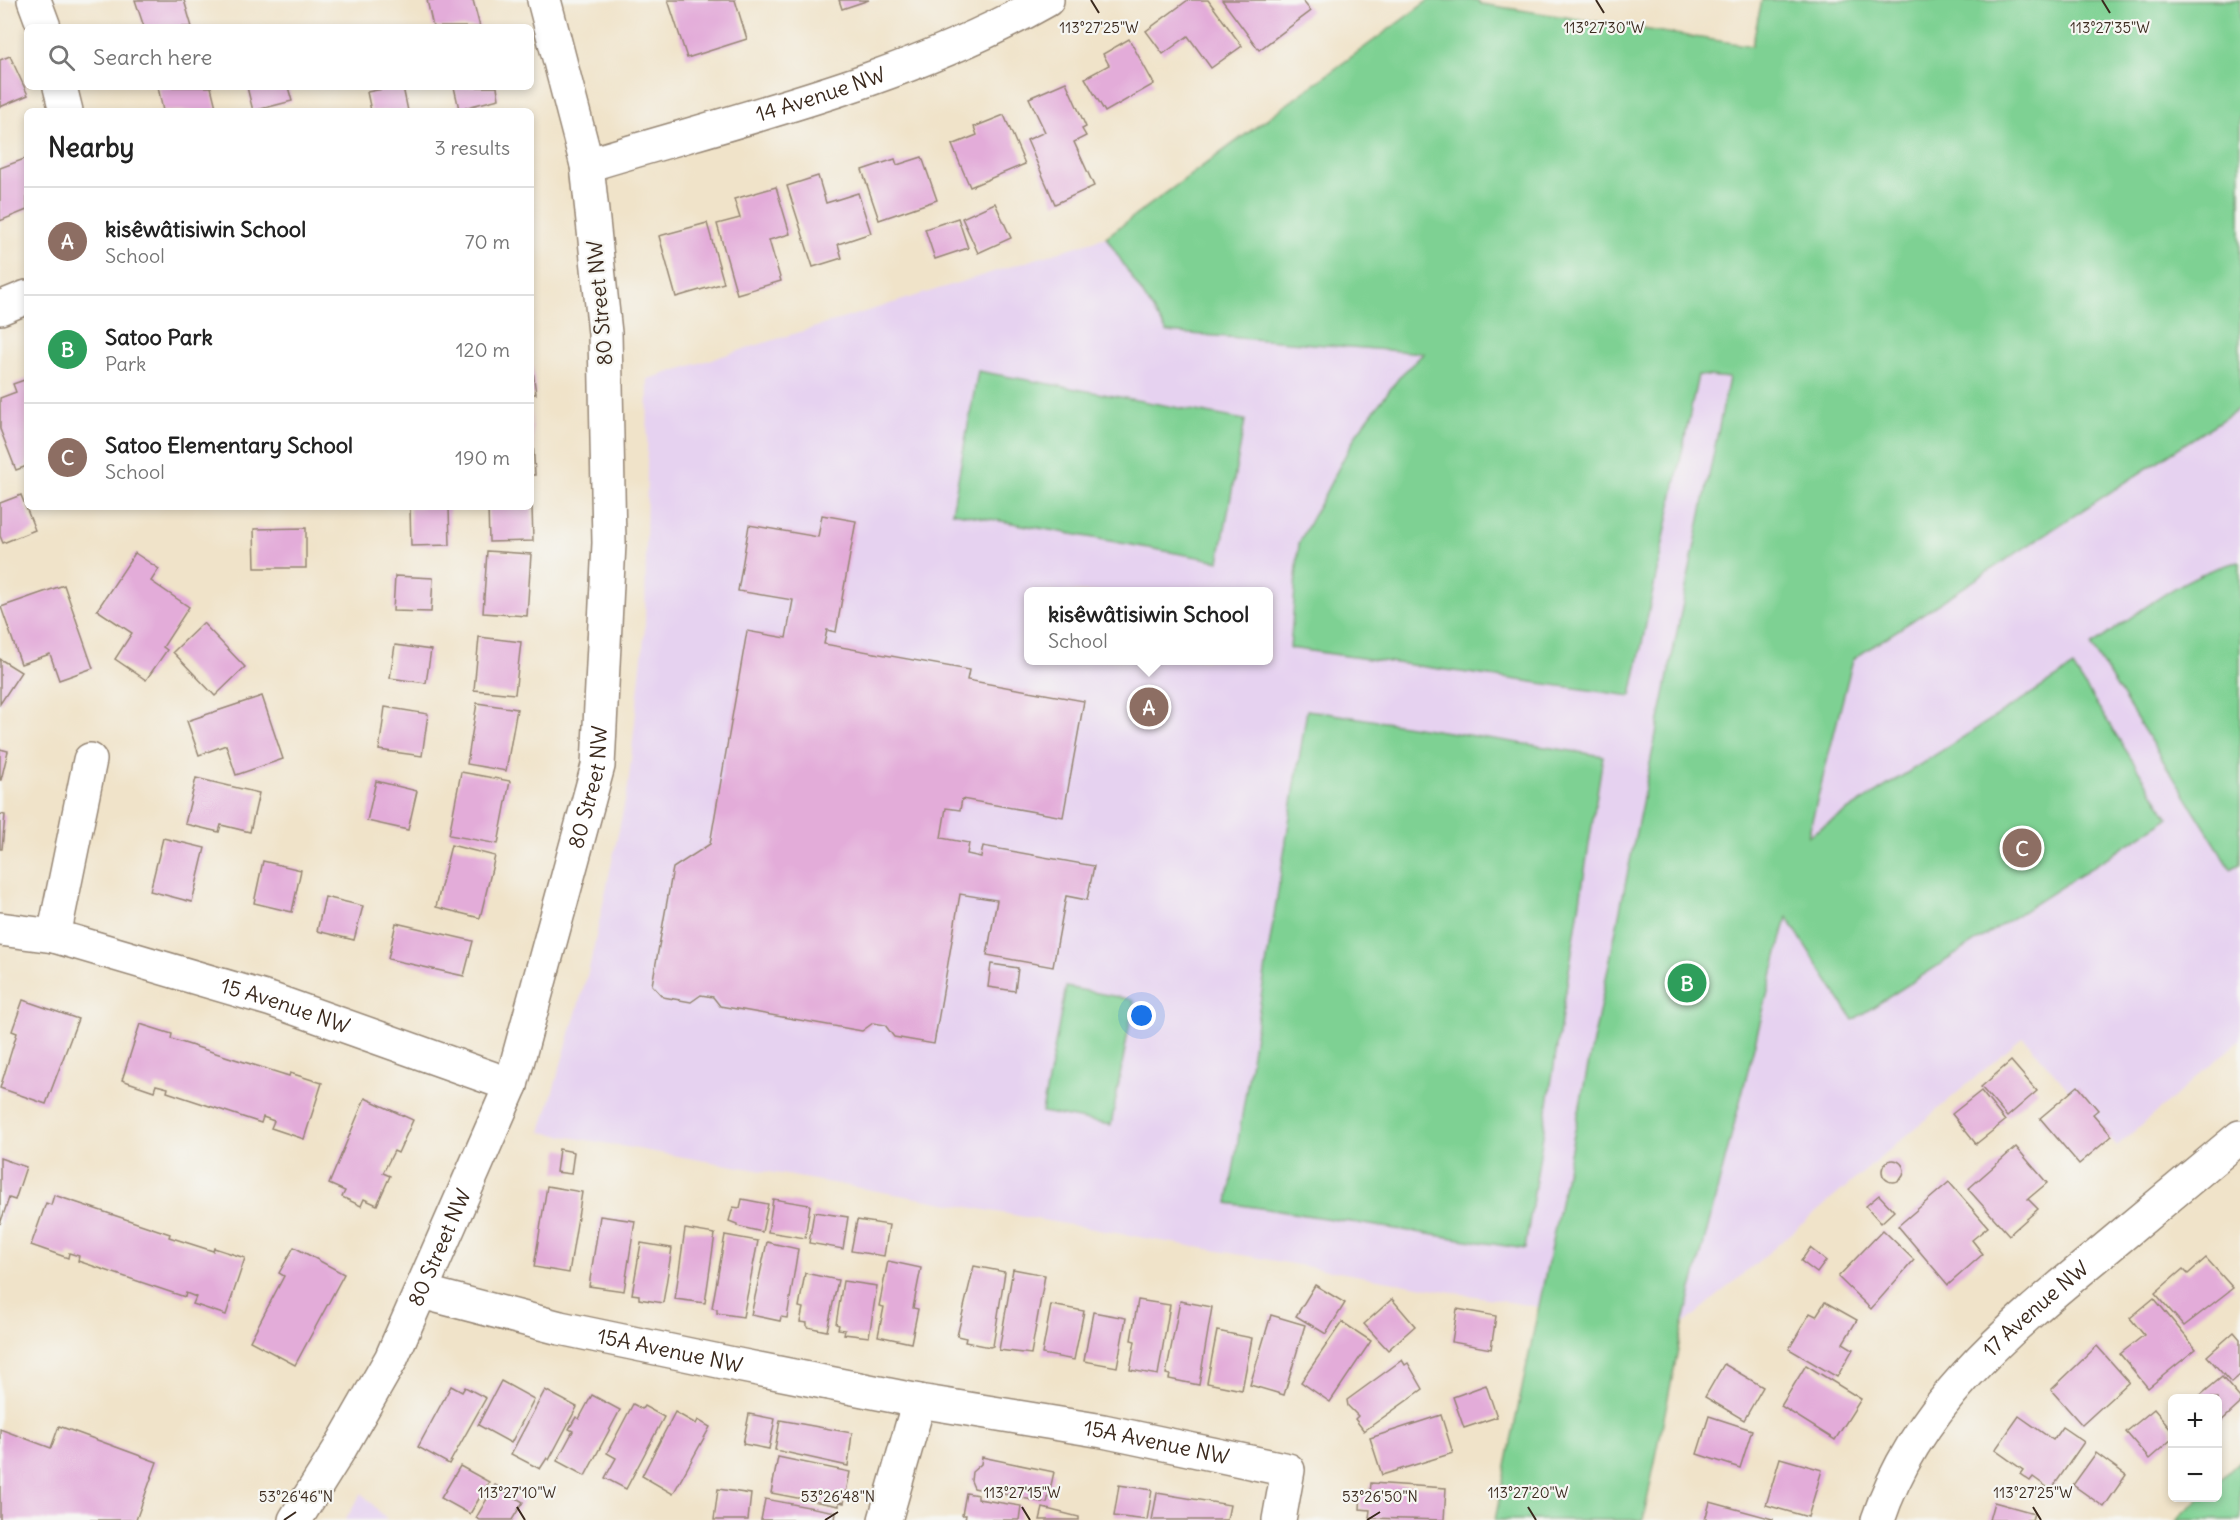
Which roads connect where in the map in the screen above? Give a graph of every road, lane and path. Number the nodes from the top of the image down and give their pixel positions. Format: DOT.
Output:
graph roads {
  1 [pos="34,0"];
  2 [pos="544,0"];
  3 [pos="1047,0"];
  4 [pos="43,24"];
  5 [pos="61,90"];
  6 [pos="65,108"];
  7 [pos="587,165"];
  8 [pos="24,298"];
  9 [pos="0,308"];
  10 [pos="90,760"];
  11 [pos="0,929"];
  12 [pos="54,936"];
  13 [pos="512,1085"];
  14 [pos="2240,1137"];
  15 [pos="422,1292"];
  16 [pos="919,1401"];
  17 [pos="295,1520"];
  18 [pos="885,1520"];
  19 [pos="1279,1520"];
  20 [pos="1878,1520"];
  1 -- 4 [label="street"];
  2 -- 7 [label="street, 80 Street NW"];
  3 -- 7 [label="street, 14 Avenue NW"];
  5 -- 6 [label="street"];
  7 -- 13 [label="street, 80 Street NW"];
  8 -- 9 [label="street"];
  10 -- 12 [label="street"];
  11 -- 12 [label="street, 15 Avenue NW"];
  12 -- 13 [label="street, 15 Avenue NW"];
  13 -- 15 [label="street, 80 Street NW"];
  14 -- 20 [label="street, 17 Avenue NW"];
  15 -- 16 [label="street, 15A Avenue NW"];
  15 -- 17 [label="street, 80 Street NW"];
  16 -- 18 [label="street"];
  16 -- 19 [label="street, 15A Avenue NW"];
}
